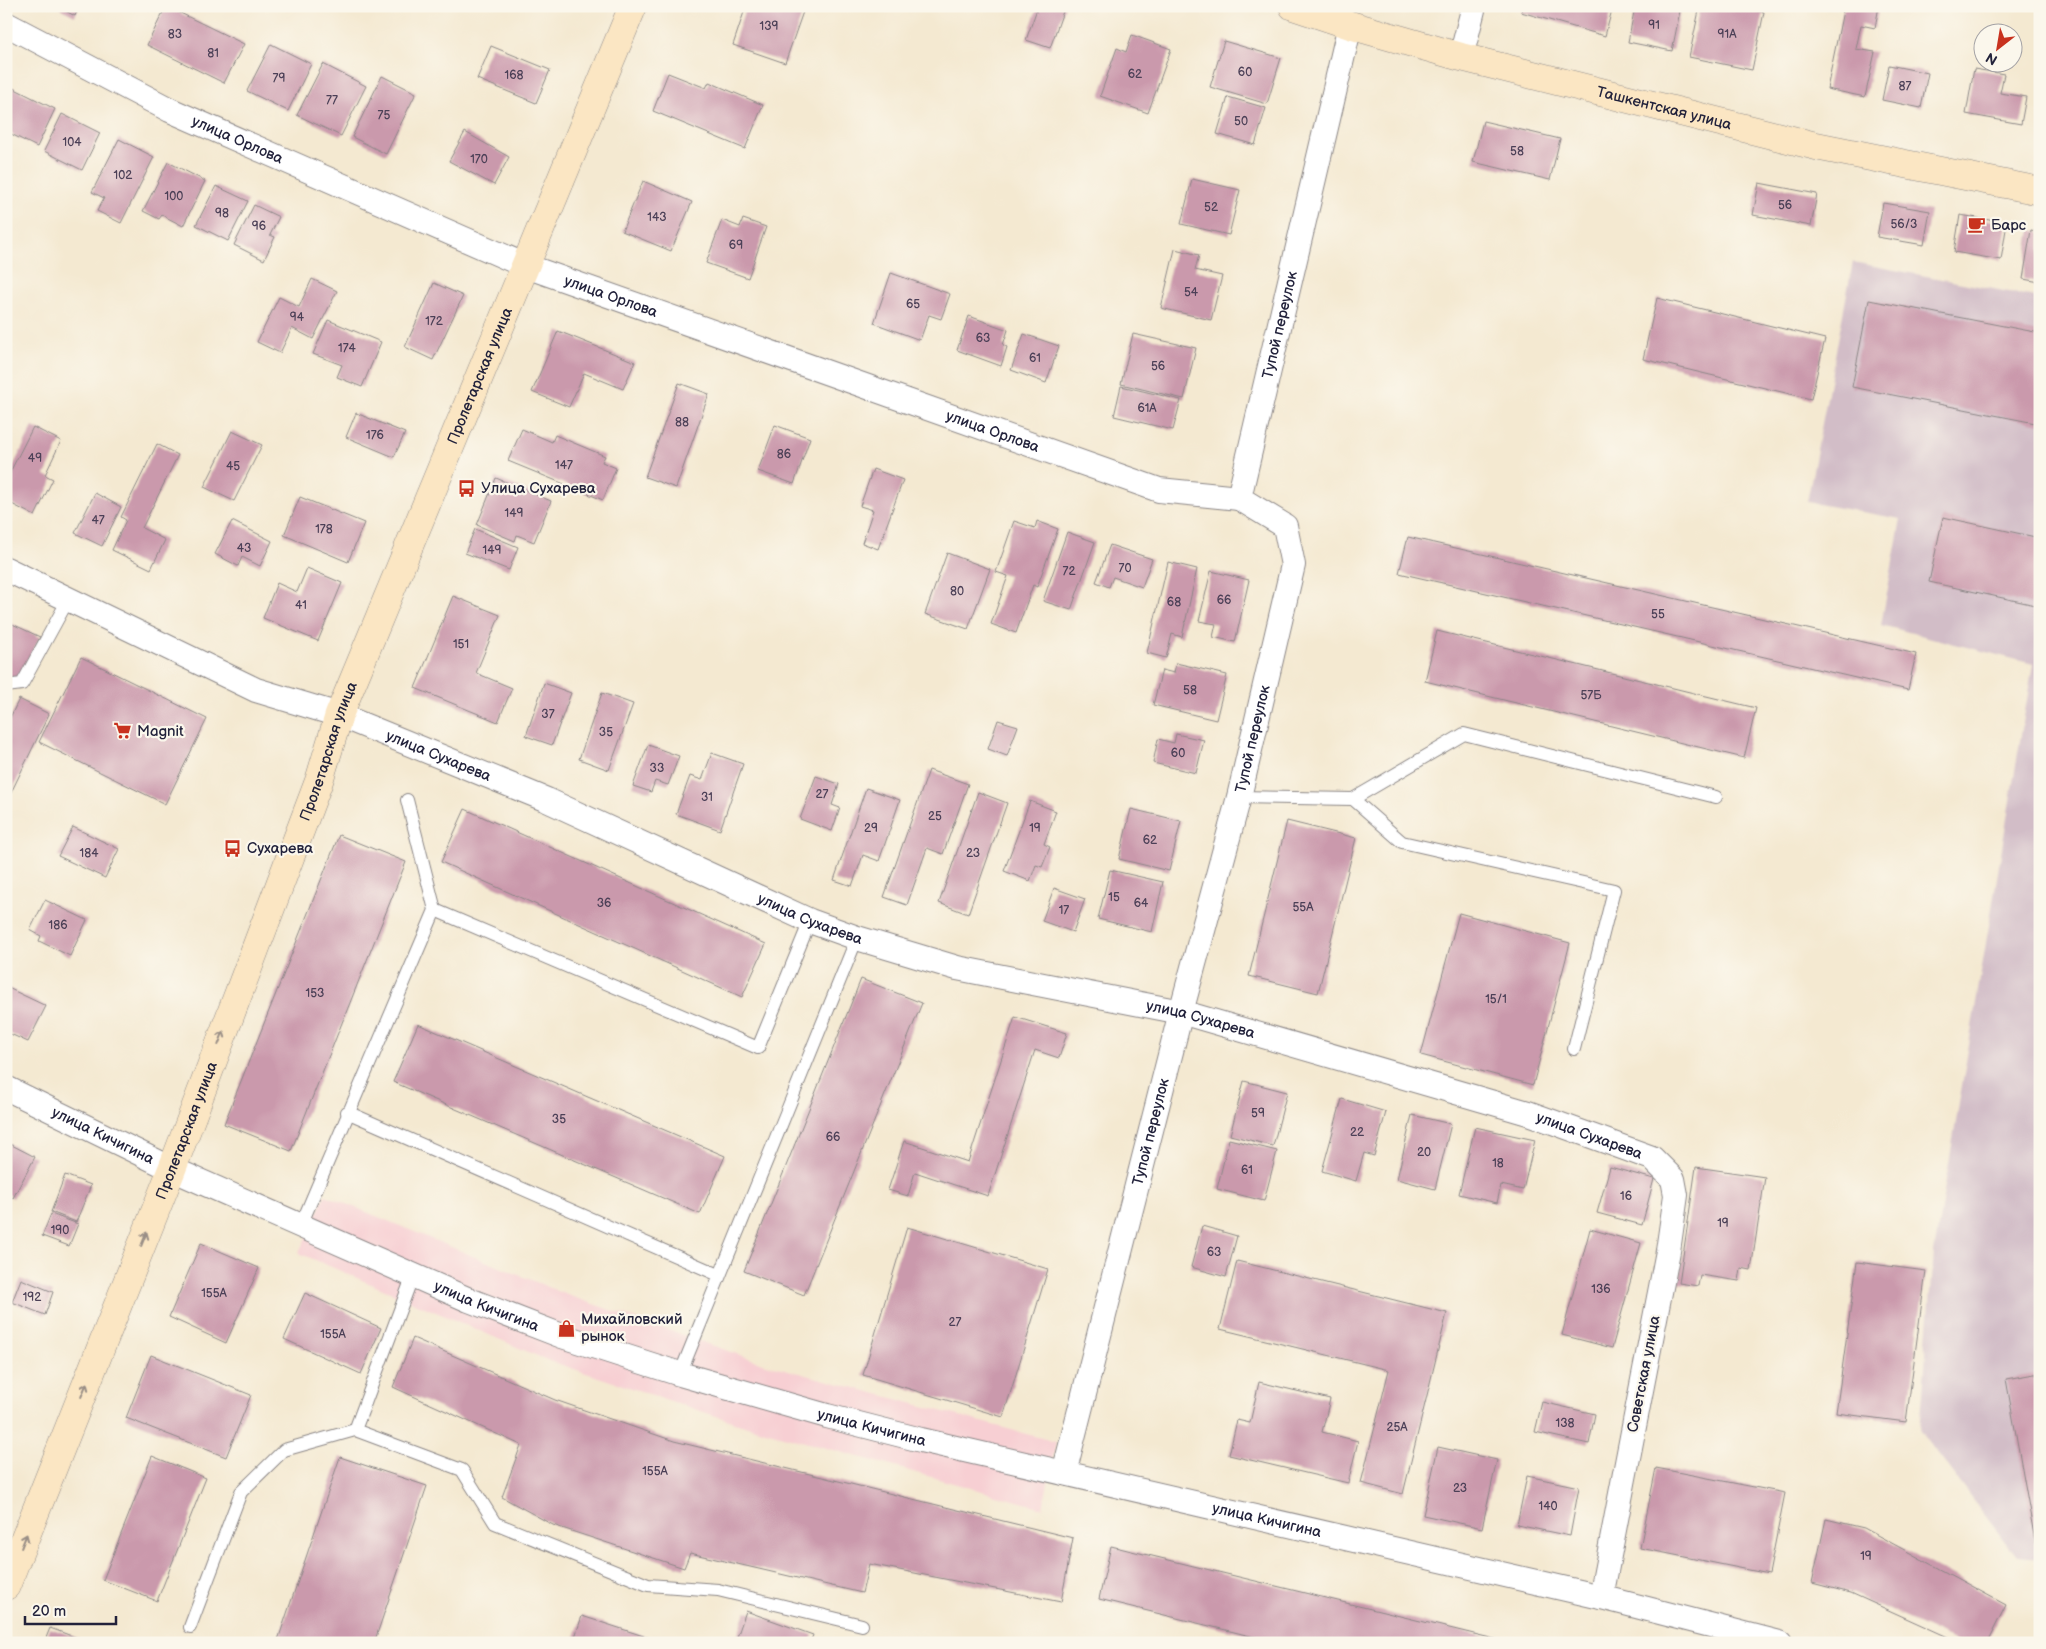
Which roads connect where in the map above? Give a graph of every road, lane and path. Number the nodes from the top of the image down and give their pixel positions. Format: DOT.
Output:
graph roads {
  1 [pos="633,6"];
  2 [pos="1293,6"];
  3 [pos="1474,6"];
  4 [pos="6,24"];
  5 [pos="1350,26"];
  6 [pos="1461,57"];
  7 [pos="2040,191"];
  8 [pos="526,266"];
  9 [pos="1240,498"];
  10 [pos="6,569"];
  11 [pos="68,600"];
  12 [pos="6,686"];
  13 [pos="339,715"];
  14 [pos="1239,797"];
  15 [pos="1716,797"];
  16 [pos="407,800"];
  17 [pos="1353,800"];
  18 [pos="435,910"];
  19 [pos="810,921"];
  20 [pos="856,938"];
  21 [pos="1181,1012"];
  22 [pos="1574,1049"];
  23 [pos="6,1088"];
  24 [pos="347,1112"];
  25 [pos="1652,1158"];
  26 [pos="172,1169"];
  27 [pos="301,1225"];
  28 [pos="719,1275"];
  29 [pos="413,1276"];
  30 [pos="680,1374"];
  31 [pos="355,1430"];
  32 [pos="1064,1473"];
  33 [pos="6,1586"];
  34 [pos="1601,1597"];
  35 [pos="862,1625"];
  36 [pos="190,1627"];
  37 [pos="1780,1643"];
  1 -- 8 [label="main road, Пролетарская улица"];
  2 -- 5 [label="main road, Ташкентская улица"];
  3 -- 6 [label="street"];
  4 -- 8 [label="street, улица Орлова"];
  5 -- 6 [label="main road, Ташкентская улица"];
  5 -- 9 [label="street, Тупой переулок"];
  6 -- 7 [label="main road, Ташкентская улица"];
  8 -- 9 [label="street, улица Орлова"];
  8 -- 13 [label="main road, Пролетарская улица"];
  9 -- 14 [label="street, Тупой переулок"];
  10 -- 11 [label="street, улица Сухарева"];
  11 -- 12 [label="lane"];
  11 -- 13 [label="street, улица Сухарева"];
  13 -- 19 [label="street, улица Сухарева"];
  26 -- 13 [label="main road, Пролетарская улица, one-way"];
  14 -- 17 [label="lane"];
  14 -- 21 [label="street, Тупой переулок"];
  15 -- 17 [label="lane"];
  16 -- 18 [label="lane"];
  17 -- 22 [label="lane"];
  18 -- 19 [label="lane"];
  18 -- 24 [label="lane"];
  19 -- 20 [label="street, улица Сухарева"];
  20 -- 21 [label="street, улица Сухарева"];
  20 -- 28 [label="lane"];
  21 -- 25 [label="street, улица Сухарева"];
  21 -- 32 [label="street, Тупой переулок"];
  23 -- 26 [label="street, улица Кичигина"];
  24 -- 27 [label="lane"];
  24 -- 28 [label="lane"];
  25 -- 34 [label="street, Советская улица"];
  26 -- 27 [label="street, улица Кичигина"];
  33 -- 26 [label="main road, Пролетарская улица, one-way"];
  27 -- 29 [label="street, улица Кичигина"];
  28 -- 30 [label="lane"];
  29 -- 30 [label="street, улица Кичигина"];
  29 -- 31 [label="lane"];
  30 -- 32 [label="street, улица Кичигина"];
  31 -- 35 [label="lane"];
  31 -- 36 [label="lane"];
  32 -- 34 [label="street, улица Кичигина"];
  34 -- 37 [label="street, улица Кичигина"];
}
